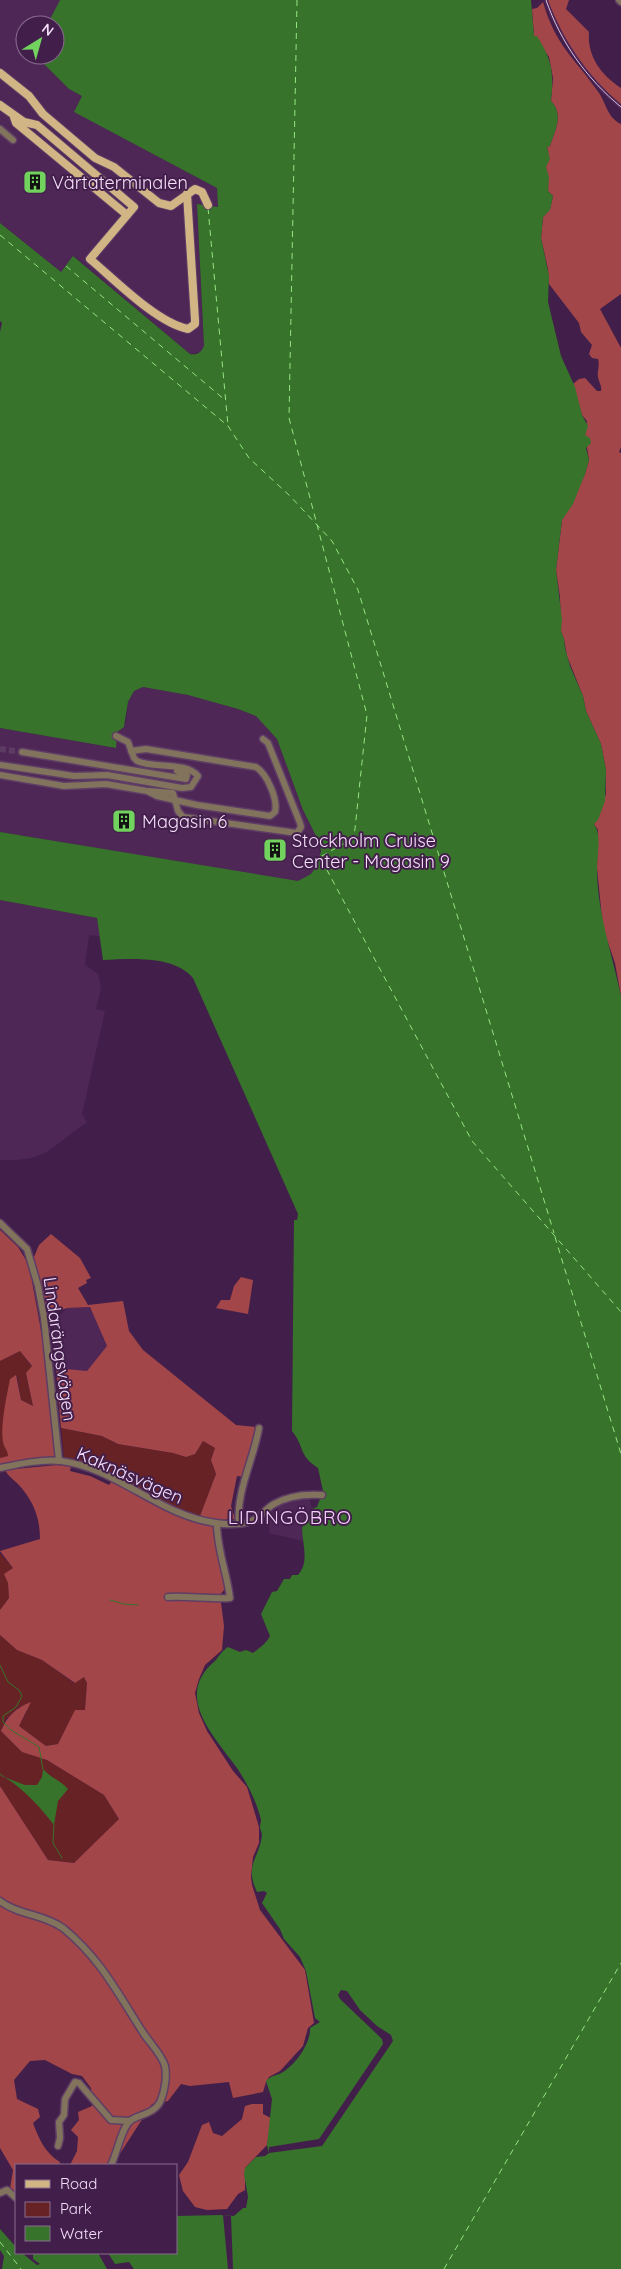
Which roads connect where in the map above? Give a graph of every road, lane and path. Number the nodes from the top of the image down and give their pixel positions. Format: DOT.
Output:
graph roads {
  1 [pos="0,73"];
  2 [pos="0,105"];
  3 [pos="13,115"];
  4 [pos="0,129"];
  5 [pos="13,140"];
  6 [pos="186,194"];
  7 [pos="208,205"];
  8 [pos="127,215"];
  9 [pos="116,736"];
  10 [pos="263,739"];
  11 [pos="131,751"];
  12 [pos="22,752"];
  13 [pos="0,766"];
  14 [pos="164,767"];
  15 [pos="0,775"];
  16 [pos="174,796"];
  17 [pos="0,1223"];
  18 [pos="259,1428"];
  19 [pos="59,1461"];
  20 [pos="0,1468"];
  21 [pos="322,1495"];
  22 [pos="239,1522"];
  23 [pos="217,1524"];
  24 [pos="168,1596"];
  25 [pos="0,1901"];
  26 [pos="130,2121"];
  27 [pos="58,2146"];
  28 [pos="112,2164"];
  29 [pos="0,2193"];
  30 [pos="15,2197"];
  1 -- 6 [label="main road"];
  2 -- 3 [label="main road"];
  3 -- 8 [label="main road"];
  3 -- 8 [label="main road"];
  4 -- 5 [label="street"];
  6 -- 7 [label="main road"];
  6 -- 8 [label="main road"];
  9 -- 11 [label="street"];
  10 -- 16 [label="street"];
  11 -- 14 [label="street"];
  11 -- 16 [label="street"];
  12 -- 14 [label="street"];
  13 -- 14 [label="street"];
  15 -- 16 [label="street"];
  17 -- 19 [label="street, Lindarängsvägen"];
  18 -- 22 [label="street"];
  19 -- 20 [label="street, Kaknäsvägen"];
  19 -- 23 [label="street, Kaknäsvägen"];
  21 -- 22 [label="street, Kaknäsvägen"];
  22 -- 23 [label="street, Kaknäsvägen"];
  23 -- 24 [label="street"];
  25 -- 26 [label="street"];
  26 -- 27 [label="street"];
  26 -- 28 [label="street"];
  29 -- 30 [label="street"];
}
